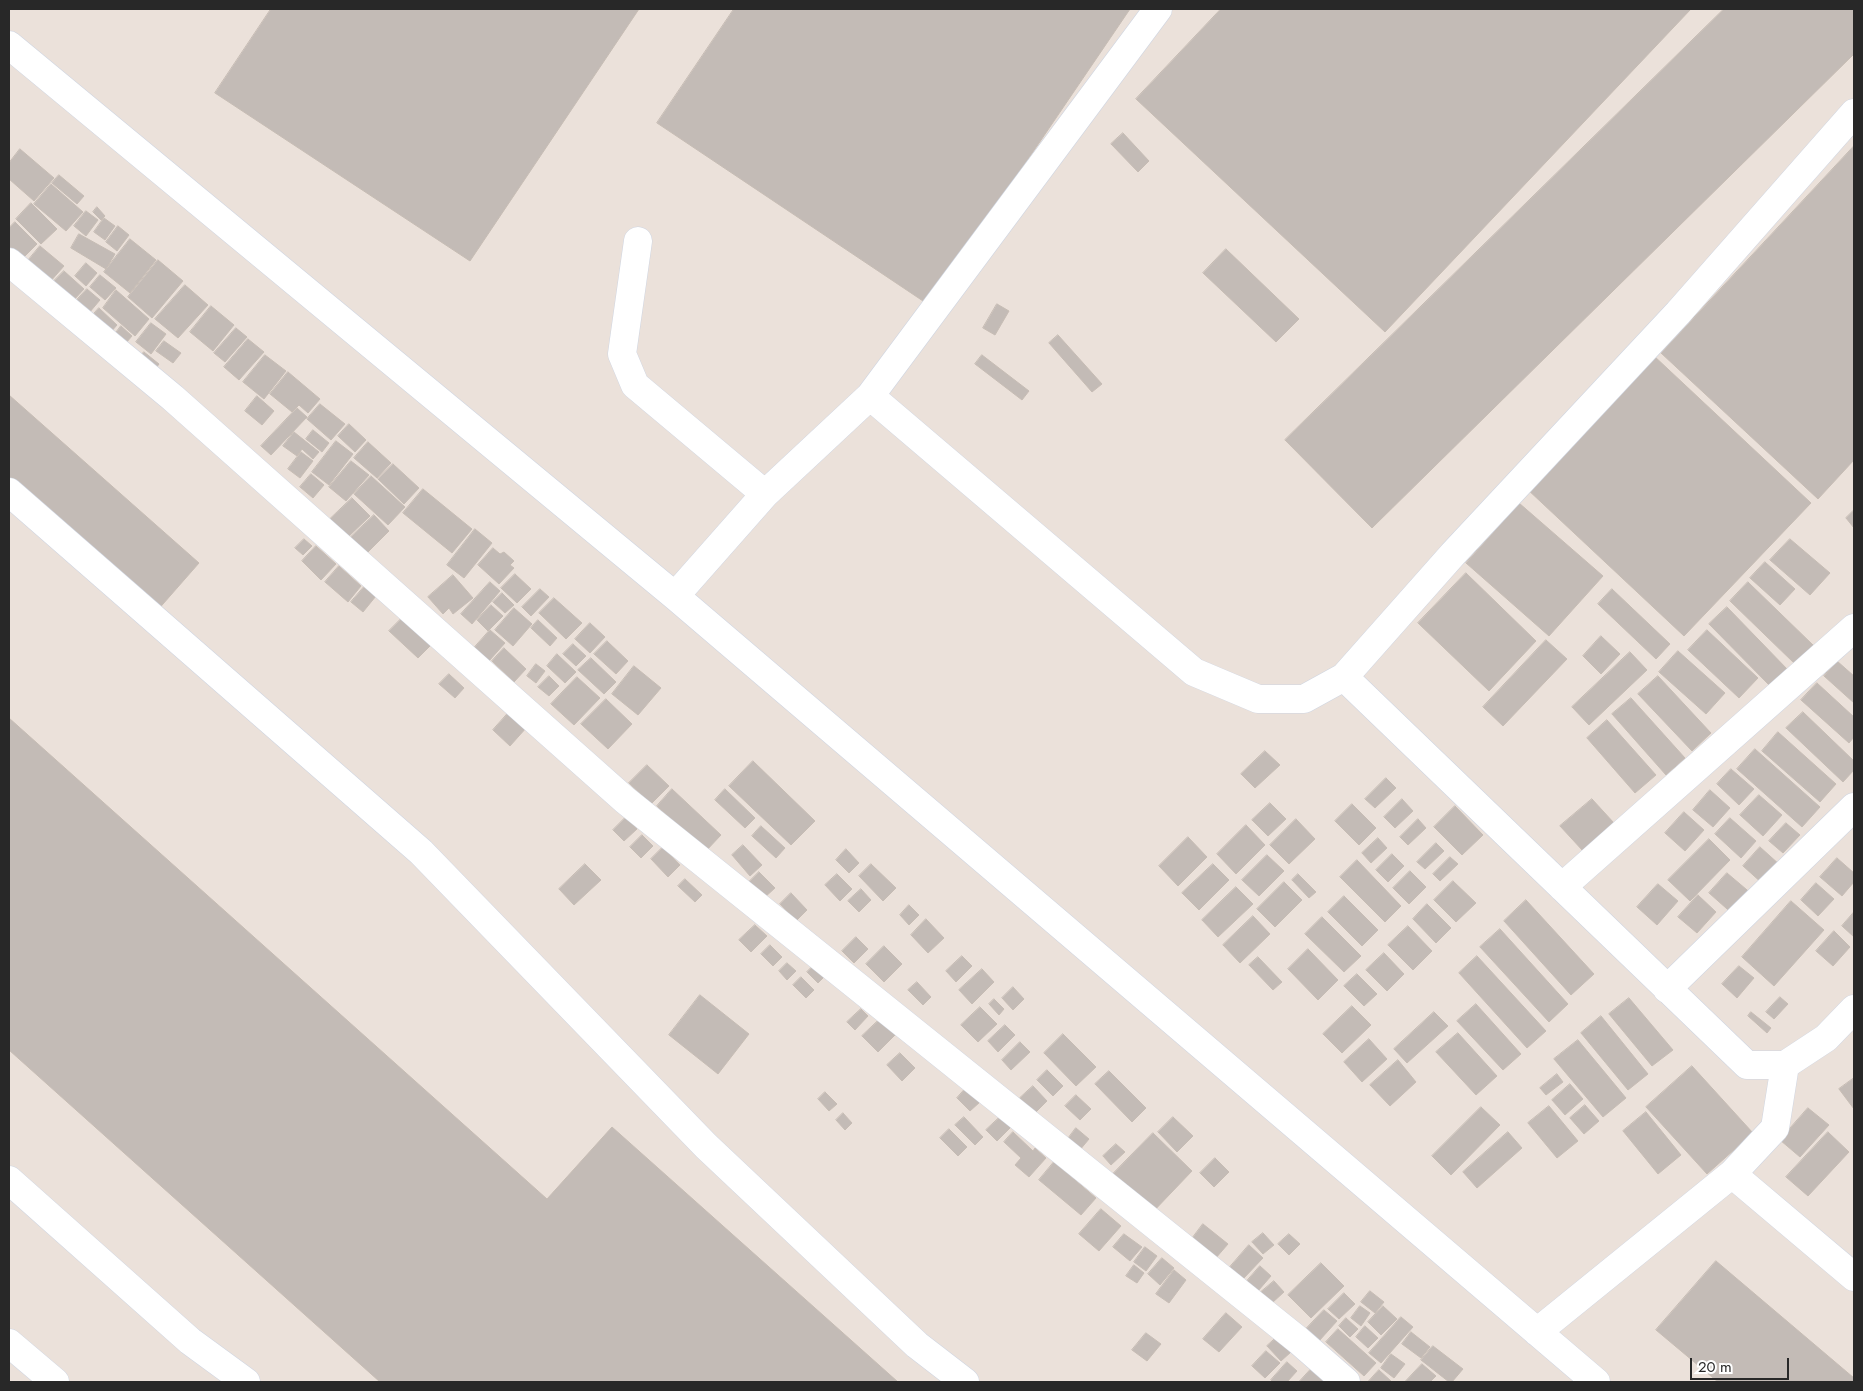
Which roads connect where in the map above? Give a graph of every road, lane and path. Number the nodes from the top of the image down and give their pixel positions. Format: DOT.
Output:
graph roads {
  1 [pos="1158,9"];
  2 [pos="9,45"];
  3 [pos="1854,113"];
  4 [pos="638,241"];
  5 [pos="9,262"];
  6 [pos="870,396"];
  7 [pos="9,492"];
  8 [pos="765,494"];
  9 [pos="675,596"];
  10 [pos="1854,628"];
  11 [pos="1344,677"];
  12 [pos="1854,807"];
  13 [pos="1562,887"];
  14 [pos="1667,989"];
  15 [pos="1854,1009"];
  16 [pos="1785,1065"];
  17 [pos="1732,1174"];
  18 [pos="9,1180"];
  19 [pos="1854,1277"];
  20 [pos="1537,1332"];
  21 [pos="9,1343"];
  22 [pos="55,1382"];
  23 [pos="246,1382"];
  24 [pos="965,1382"];
  25 [pos="1346,1382"];
  26 [pos="1596,1382"];
  1 -- 6 [label="lane"];
  2 -- 9 [label="lane"];
  3 -- 11 [label="lane"];
  4 -- 8 [label="lane"];
  5 -- 25 [label="lane"];
  6 -- 8 [label="lane"];
  6 -- 11 [label="lane"];
  7 -- 24 [label="lane"];
  8 -- 9 [label="lane"];
  9 -- 20 [label="lane"];
  10 -- 13 [label="lane"];
  11 -- 13 [label="lane"];
  12 -- 14 [label="lane"];
  13 -- 14 [label="lane"];
  14 -- 16 [label="lane"];
  15 -- 16 [label="lane"];
  16 -- 17 [label="lane"];
  17 -- 19 [label="lane"];
  17 -- 20 [label="lane"];
  18 -- 23 [label="lane"];
  20 -- 26 [label="lane"];
  21 -- 22 [label="lane"];
}
